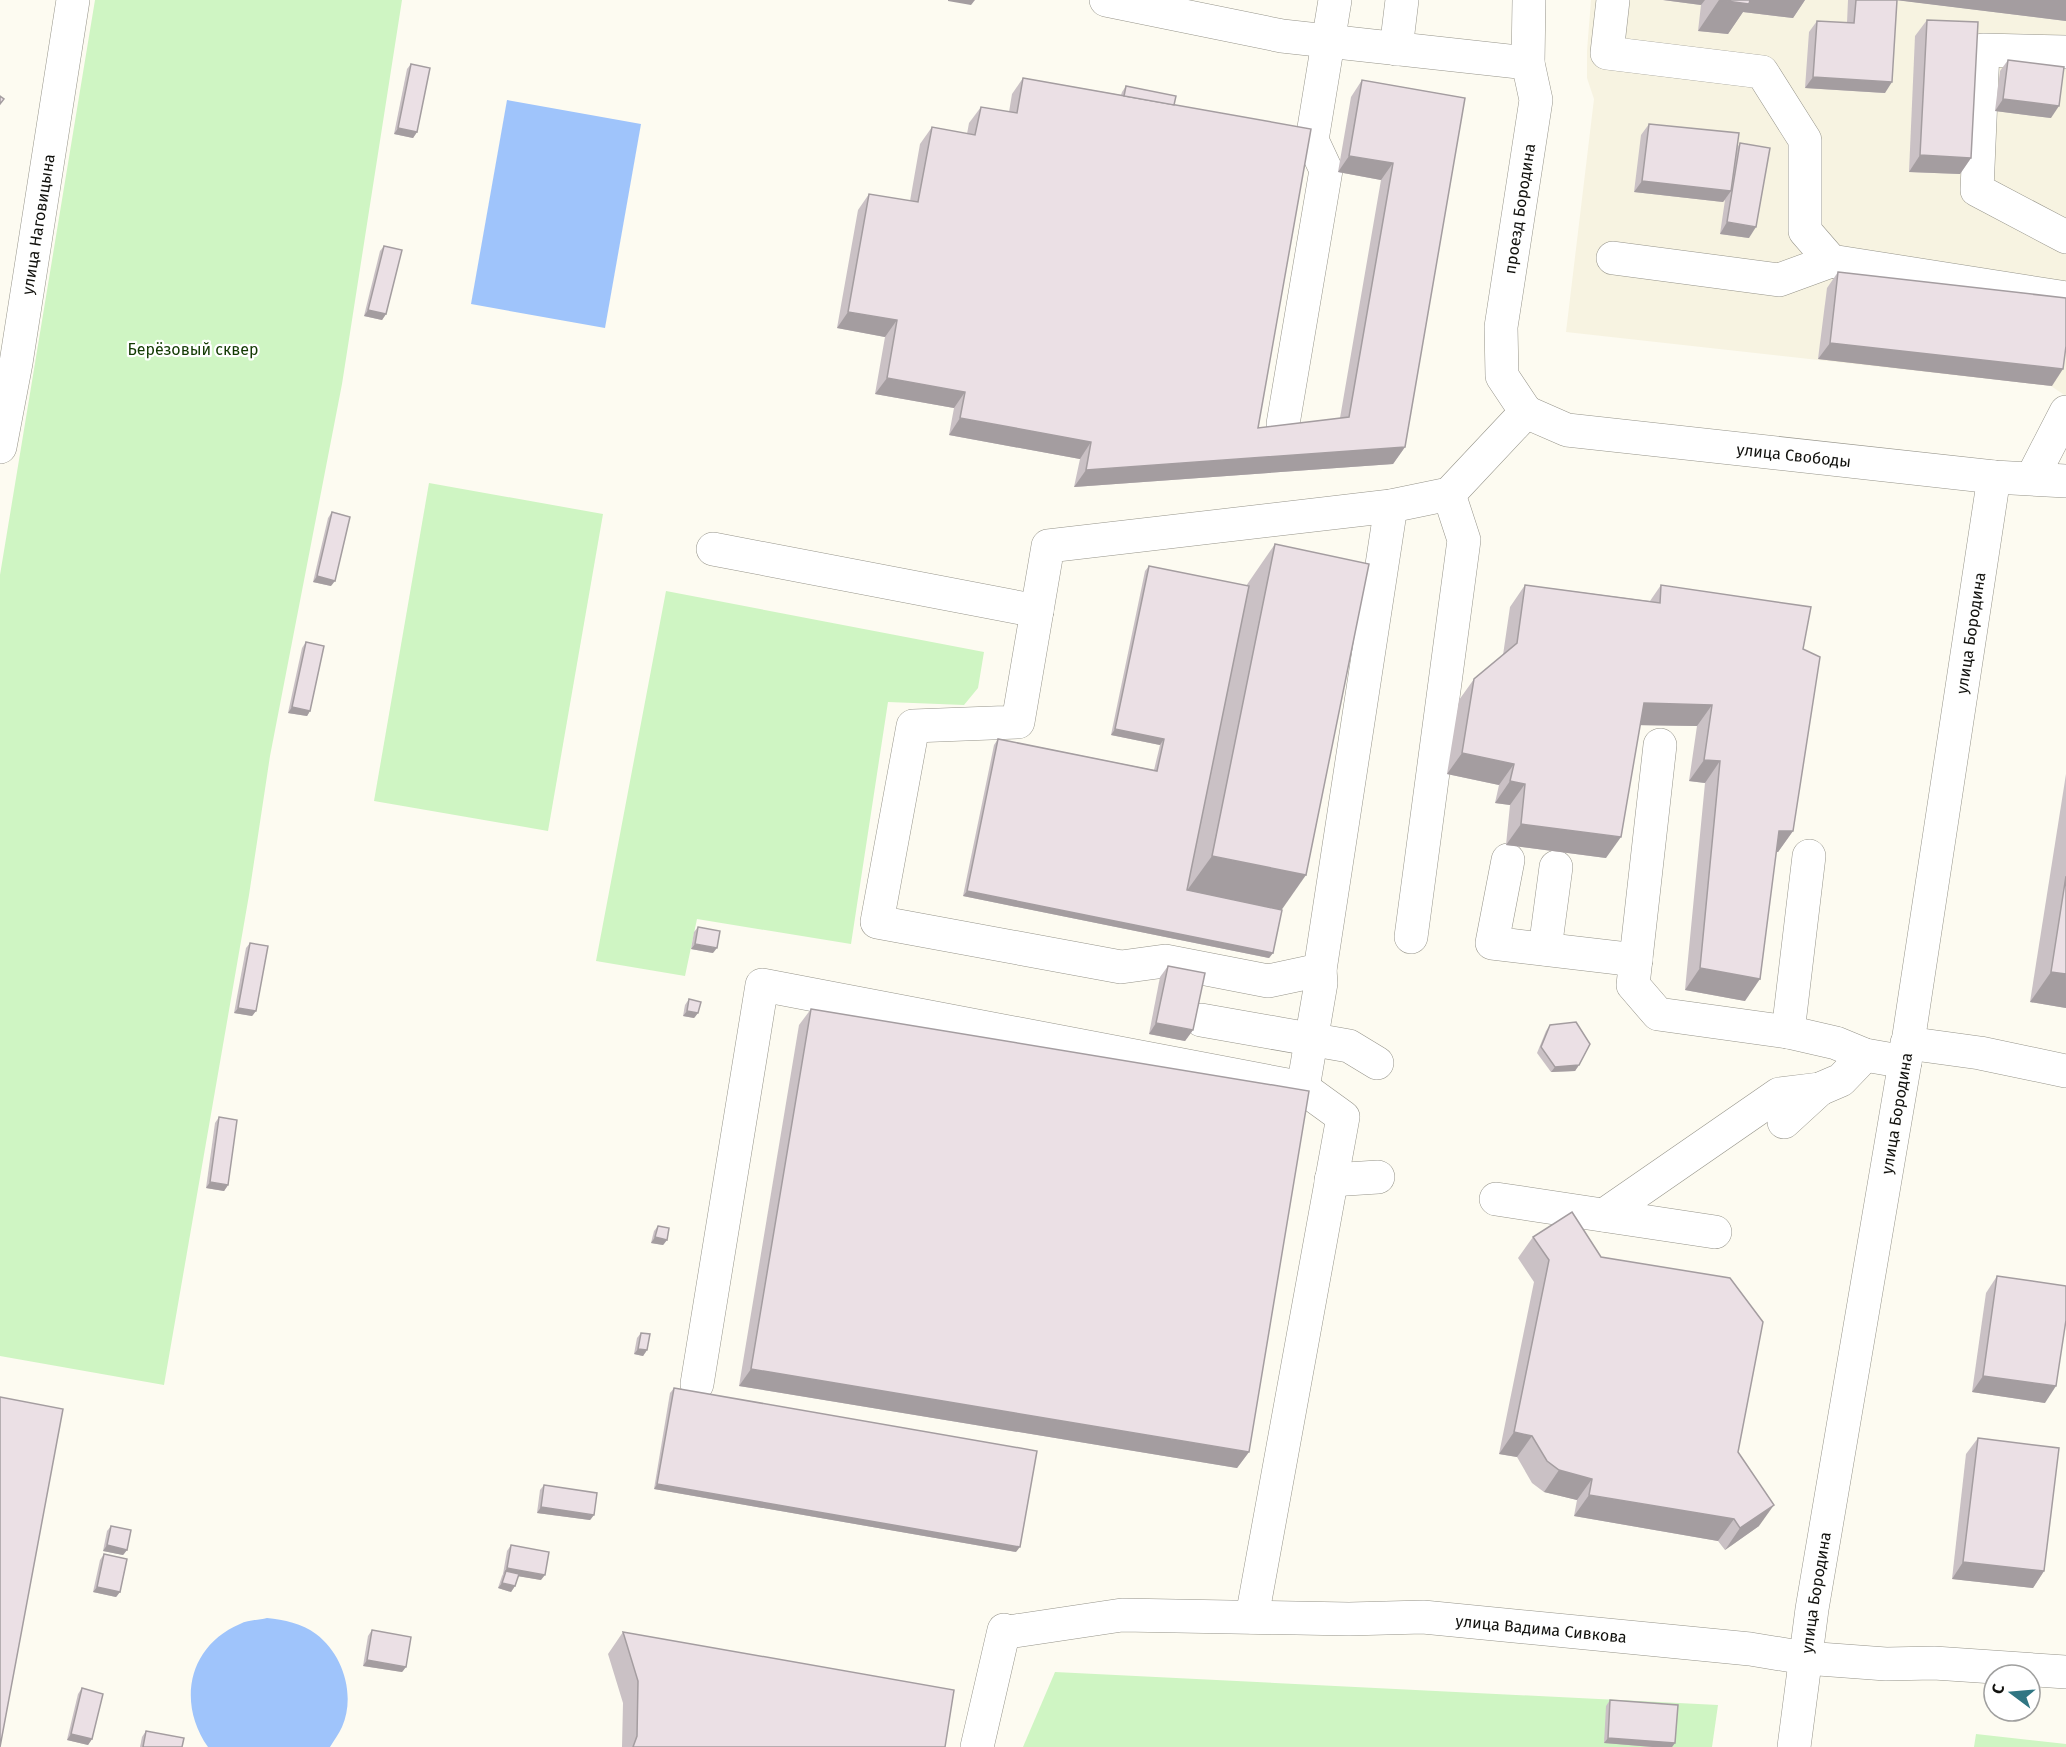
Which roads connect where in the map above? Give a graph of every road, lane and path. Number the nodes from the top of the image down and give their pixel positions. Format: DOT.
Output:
graph roads {
  1 [pos="73,0"];
  2 [pos="1106,0"];
  3 [pos="1335,0"];
  4 [pos="1402,0"];
  5 [pos="1529,0"];
  6 [pos="1613,0"];
  7 [pos="1328,41"];
  8 [pos="1396,49"];
  9 [pos="2066,52"];
  10 [pos="1528,63"];
  11 [pos="2066,237"];
  12 [pos="1613,258"];
  13 [pos="1831,261"];
  14 [pos="2066,298"];
  15 [pos="8,358"];
  16 [pos="1526,412"];
  17 [pos="2066,412"];
  18 [pos="1283,424"];
  19 [pos="0,447"];
  20 [pos="1994,477"];
  21 [pos="2032,478"];
  22 [pos="2066,481"];
  23 [pos="1449,494"];
  24 [pos="1391,506"];
  25 [pos="713,549"];
  26 [pos="1037,611"];
  27 [pos="1660,745"];
  28 [pos="1809,856"];
  29 [pos="1508,860"];
  30 [pos="1556,867"];
  31 [pos="1411,937"];
  32 [pos="1545,949"];
  33 [pos="1636,960"];
  34 [pos="1320,970"];
  35 [pos="1201,1020"];
  36 [pos="1788,1032"];
  37 [pos="1312,1038"];
  38 [pos="1906,1053"];
  39 [pos="1864,1054"];
  40 [pos="1377,1063"];
  41 [pos="2066,1071"];
  42 [pos="1303,1088"];
  43 [pos="1820,1089"];
  44 [pos="1784,1122"];
  45 [pos="1378,1177"];
  46 [pos="1331,1180"];
  47 [pos="1496,1199"];
  48 [pos="1604,1215"];
  49 [pos="1715,1232"];
  50 [pos="697,1384"];
  51 [pos="1252,1617"];
  52 [pos="1805,1658"];
  53 [pos="2066,1672"];
  54 [pos="977,1747"];
  55 [pos="1794,1747"];
  1 -- 15 [label="street, улица Наговицына"];
  2 -- 7 [label="street"];
  3 -- 7 [label="street"];
  4 -- 8 [label="street"];
  5 -- 10 [label="street, проезд Бородина"];
  6 -- 13 [label="street"];
  7 -- 8 [label="street"];
  7 -- 18 [label="street"];
  8 -- 10 [label="street"];
  9 -- 11 [label="street"];
  10 -- 16 [label="street, проезд Бородина"];
  12 -- 13 [label="street"];
  13 -- 14 [label="street"];
  15 -- 19 [label="street, улица Наговицына"];
  16 -- 20 [label="street, улица Свободы"];
  16 -- 23 [label="street"];
  17 -- 21 [label="street"];
  20 -- 21 [label="street, улица Свободы"];
  20 -- 38 [label="street, улица Бородина"];
  21 -- 22 [label="street, улица Свободы"];
  23 -- 24 [label="street"];
  23 -- 31 [label="street"];
  24 -- 26 [label="street"];
  24 -- 34 [label="street"];
  25 -- 26 [label="street"];
  26 -- 34 [label="street"];
  27 -- 33 [label="street"];
  28 -- 36 [label="street"];
  29 -- 32 [label="street"];
  30 -- 32 [label="street"];
  32 -- 33 [label="street"];
  33 -- 36 [label="street"];
  34 -- 37 [label="street"];
  35 -- 37 [label="street"];
  36 -- 39 [label="street"];
  37 -- 40 [label="street"];
  37 -- 42 [label="street"];
  38 -- 39 [label="street"];
  38 -- 41 [label="street"];
  38 -- 52 [label="street, улица Бородина"];
  39 -- 43 [label="street"];
  42 -- 46 [label="street"];
  42 -- 50 [label="street"];
  43 -- 44 [label="street"];
  43 -- 48 [label="street"];
  45 -- 46 [label="street"];
  46 -- 51 [label="street"];
  47 -- 48 [label="street"];
  48 -- 49 [label="street"];
  51 -- 52 [label="street, улица Вадима Сивкова"];
  51 -- 54 [label="street, улица Вадима Сивкова"];
  52 -- 53 [label="street, улица Вадима Сивкова"];
  52 -- 55 [label="street, улица Бородина"];
}
